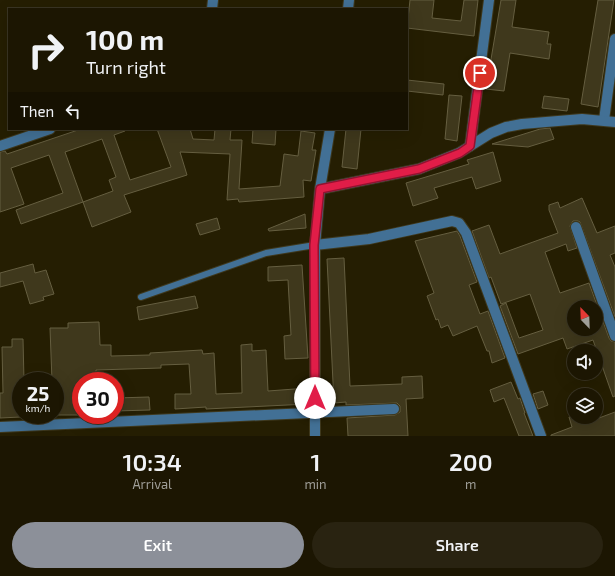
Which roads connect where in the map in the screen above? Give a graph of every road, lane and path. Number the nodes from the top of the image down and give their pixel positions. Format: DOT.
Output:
graph roads {
  1 [pos="490,0"];
  2 [pos="615,39"];
  3 [pos="604,120"];
  4 [pos="615,122"];
  5 [pos="47,130"];
  6 [pos="330,130"];
  7 [pos="0,146"];
  8 [pos="470,146"];
  9 [pos="320,189"];
  10 [pos="576,228"];
  11 [pos="314,245"];
  12 [pos="141,297"];
  13 [pos="615,336"];
  14 [pos="394,410"];
  15 [pos="315,413"];
  16 [pos="0,427"];
  17 [pos="315,436"];
  18 [pos="541,436"];
  1 -- 8 [label="street"];
  2 -- 3 [label="street"];
  3 -- 4 [label="street"];
  3 -- 8 [label="street"];
  5 -- 7 [label="street"];
  6 -- 9 [label="street"];
  8 -- 9 [label="street"];
  9 -- 11 [label="street"];
  10 -- 13 [label="street"];
  11 -- 12 [label="lane"];
  11 -- 15 [label="street"];
  11 -- 18 [label="street"];
  14 -- 15 [label="street"];
  15 -- 16 [label="street"];
  15 -- 17 [label="street"];
}
